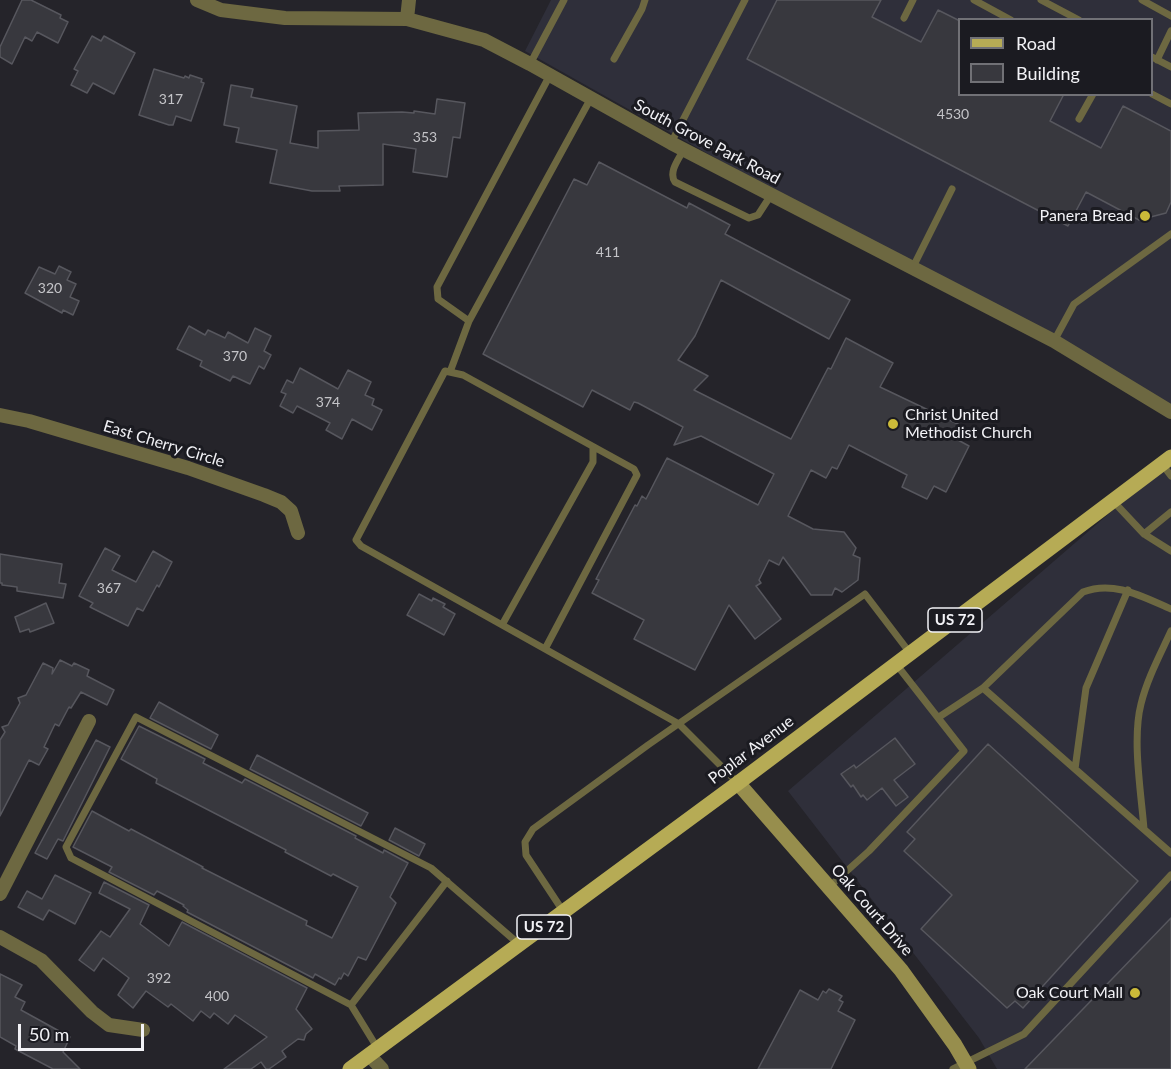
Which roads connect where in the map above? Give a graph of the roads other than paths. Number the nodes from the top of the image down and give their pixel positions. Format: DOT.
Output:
graph roads {
  1 [pos="197,0"];
  2 [pos="410,0"];
  3 [pos="564,0"];
  4 [pos="645,0"];
  5 [pos="745,0"];
  6 [pos="913,0"];
  7 [pos="974,0"];
  8 [pos="1041,0"];
  9 [pos="1142,0"];
  10 [pos="1171,16"];
  11 [pos="904,18"];
  12 [pos="1007,18"];
  13 [pos="1075,18"];
  14 [pos="407,19"];
  15 [pos="1171,31"];
  16 [pos="1154,58"];
  17 [pos="614,59"];
  18 [pos="531,64"];
  19 [pos="1171,67"];
  20 [pos="550,75"];
  21 [pos="1153,95"];
  22 [pos="1092,96"];
  23 [pos="591,98"];
  24 [pos="1171,104"];
  25 [pos="1080,119"];
  26 [pos="671,142"];
  27 [pos="684,150"];
  28 [pos="952,189"];
  29 [pos="771,195"];
  30 [pos="1171,234"];
  31 [pos="912,269"];
  32 [pos="469,321"];
  33 [pos="1054,341"];
  34 [pos="450,372"];
  35 [pos="1171,412"];
  36 [pos="0,415"];
  37 [pos="593,447"];
  38 [pos="1168,466"];
  39 [pos="1113,501"];
  40 [pos="1170,514"];
  41 [pos="298,533"];
  42 [pos="1144,534"];
  43 [pos="1171,551"];
  44 [pos="1128,590"];
  45 [pos="1171,609"];
  46 [pos="502,625"];
  47 [pos="1171,631"];
  48 [pos="545,649"];
  49 [pos="910,653"];
  50 [pos="896,664"];
  51 [pos="983,688"];
  52 [pos="939,717"];
  53 [pos="89,721"];
  54 [pos="679,724"];
  55 [pos="1076,769"];
  56 [pos="738,783"];
  57 [pos="1144,829"];
  58 [pos="1171,853"];
  59 [pos="1171,876"];
  60 [pos="447,881"];
  61 [pos="829,887"];
  62 [pos="0,894"];
  63 [pos="563,912"];
  64 [pos="0,937"];
  65 [pos="520,945"];
  66 [pos="351,1005"];
  67 [pos="143,1030"];
  68 [pos="374,1052"];
  69 [pos="962,1067"];
  70 [pos="350,1069"];
  71 [pos="382,1069"];
  1 -- 14 [label="street, South Grove Park Road"];
  2 -- 14 [label="street"];
  3 -- 18 [label="lane"];
  4 -- 17 [label="lane"];
  5 -- 26 [label="lane"];
  6 -- 11 [label="lane"];
  7 -- 12 [label="lane"];
  8 -- 13 [label="lane"];
  9 -- 10 [label="lane"];
  14 -- 18 [label="street, South Grove Park Road"];
  15 -- 16 [label="lane"];
  16 -- 19 [label="lane"];
  18 -- 20 [label="street, South Grove Park Road"];
  20 -- 23 [label="street, South Grove Park Road"];
  20 -- 32 [label="lane"];
  21 -- 24 [label="lane"];
  22 -- 25 [label="lane"];
  23 -- 26 [label="street, South Grove Park Road"];
  23 -- 32 [label="lane"];
  26 -- 27 [label="street, South Grove Park Road"];
  27 -- 29 [label="street, South Grove Park Road"];
  27 -- 29 [label="lane"];
  28 -- 31 [label="lane"];
  29 -- 31 [label="street, South Grove Park Road"];
  30 -- 33 [label="lane"];
  31 -- 33 [label="street, South Grove Park Road"];
  32 -- 34 [label="lane"];
  33 -- 35 [label="street, South Grove Park Road"];
  34 -- 37 [label="lane"];
  34 -- 46 [label="lane"];
  36 -- 41 [label="street, East Cherry Circle"];
  37 -- 46 [label="lane"];
  37 -- 48 [label="lane"];
  38 -- 39 [label="main road, Poplar Avenue / US 72"];
  39 -- 42 [label="lane"];
  39 -- 49 [label="main road, Poplar Avenue / US 72"];
  40 -- 42 [label="lane"];
  42 -- 43 [label="lane"];
  44 -- 45 [label="lane"];
  44 -- 51 [label="lane"];
  44 -- 55 [label="lane"];
  46 -- 48 [label="lane"];
  47 -- 57 [label="lane"];
  48 -- 54 [label="lane"];
  49 -- 50 [label="main road, Poplar Avenue / US 72"];
  49 -- 54 [label="lane"];
  50 -- 52 [label="lane"];
  50 -- 56 [label="main road, Poplar Avenue / US 72"];
  51 -- 52 [label="lane"];
  51 -- 55 [label="lane"];
  52 -- 61 [label="lane"];
  53 -- 62 [label="street"];
  54 -- 56 [label="lane"];
  54 -- 63 [label="lane"];
  55 -- 57 [label="lane"];
  56 -- 61 [label="street, Oak Court Drive"];
  56 -- 63 [label="main road, Poplar Avenue / US 72"];
  57 -- 58 [label="lane"];
  59 -- 69 [label="lane"];
  60 -- 65 [label="lane"];
  60 -- 66 [label="lane"];
  60 -- 66 [label="lane"];
  61 -- 69 [label="street, Oak Court Drive"];
  63 -- 65 [label="main road, Poplar Avenue / US 72"];
  64 -- 67 [label="street"];
  65 -- 68 [label="main road, Poplar Avenue / US 72"];
  66 -- 68 [label="lane"];
  68 -- 70 [label="main road, Poplar Avenue / US 72"];
  68 -- 71 [label="street"];
}
